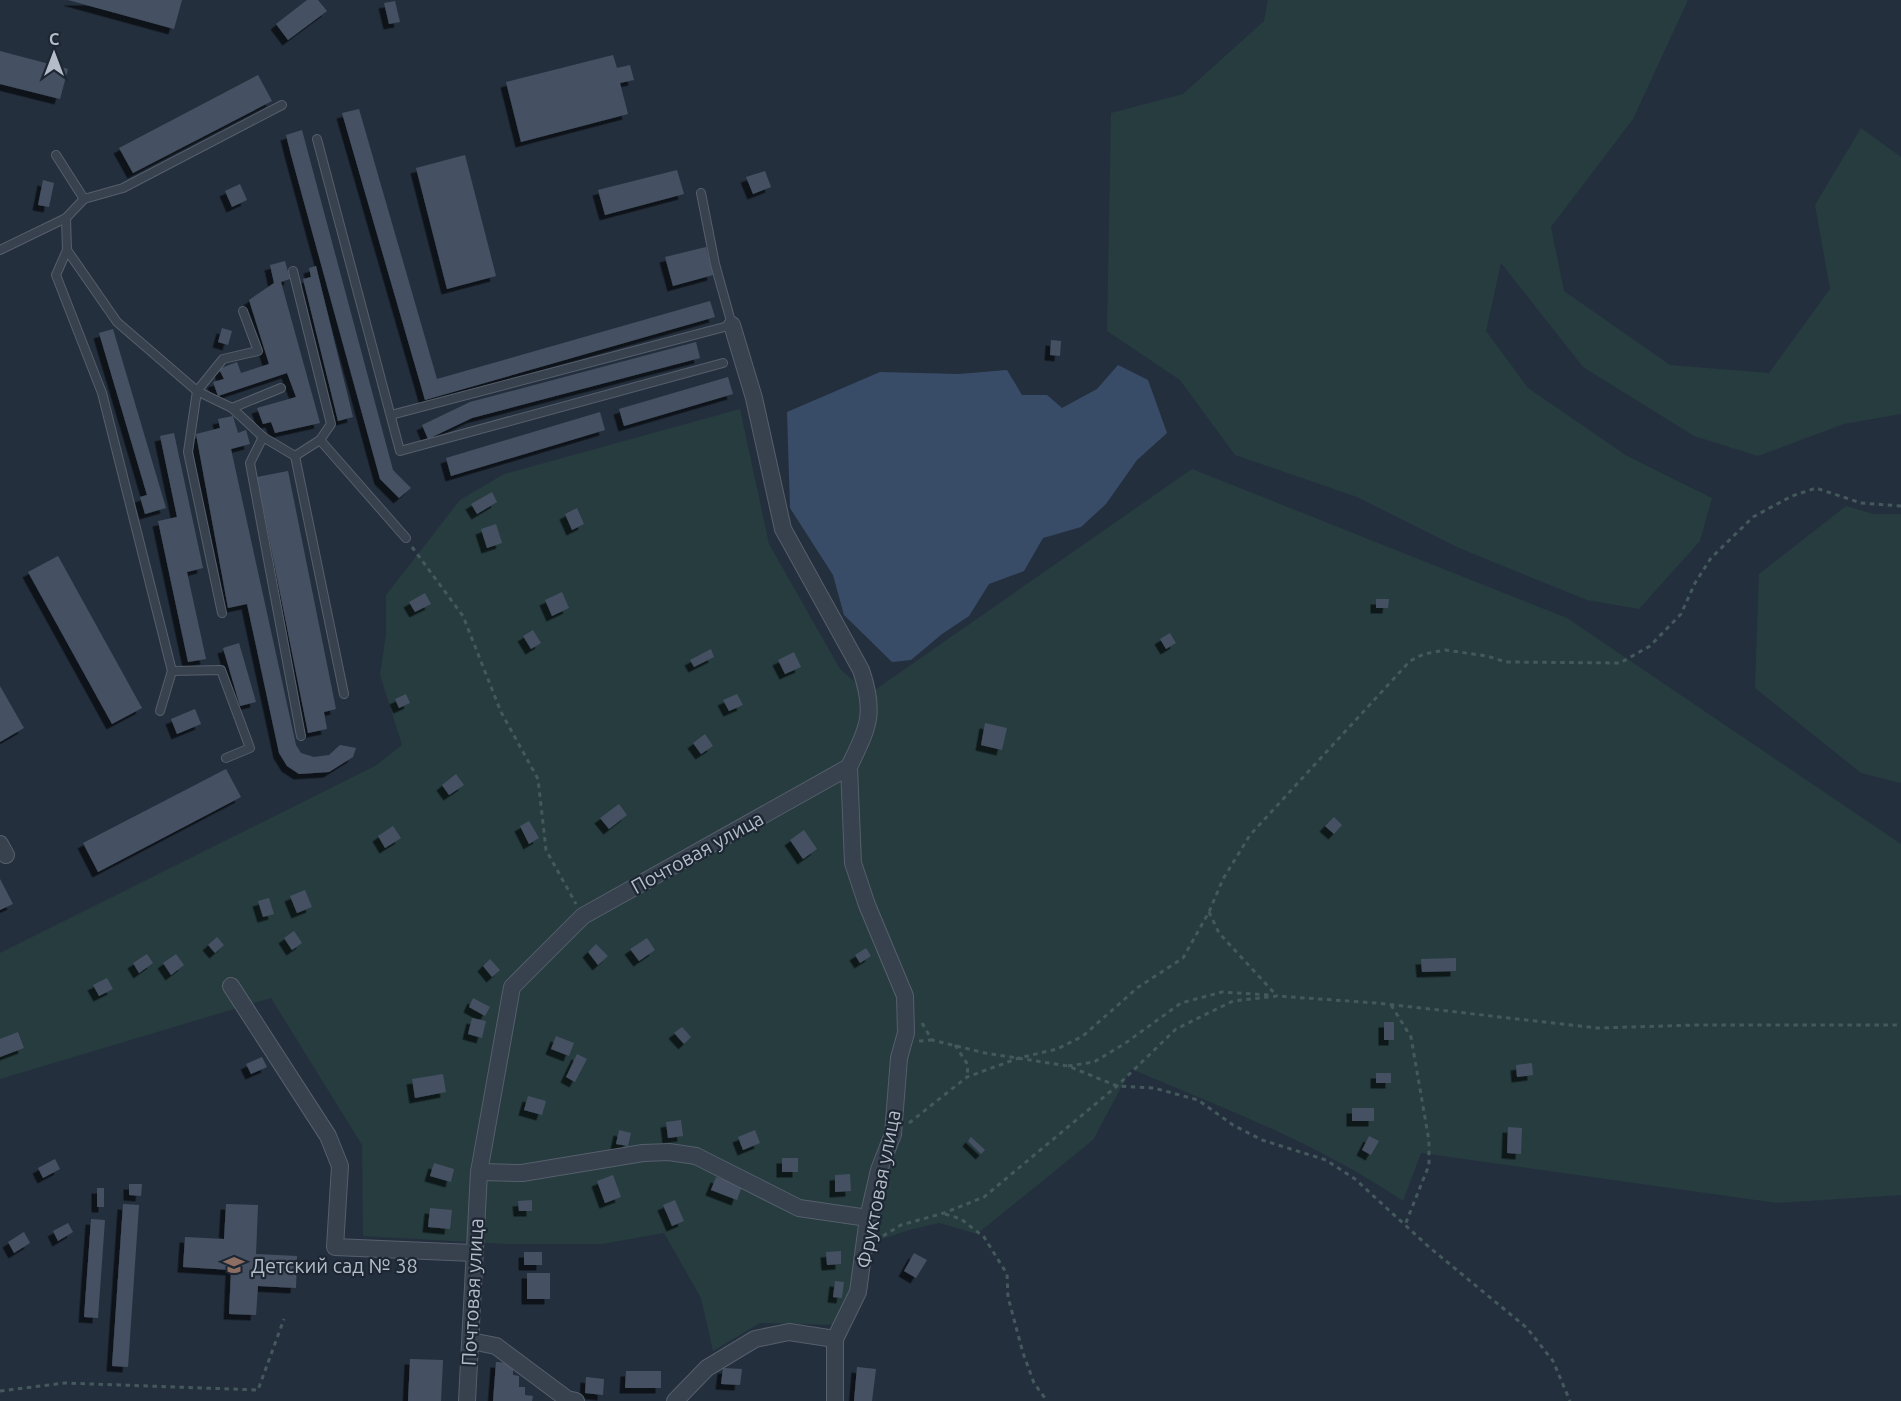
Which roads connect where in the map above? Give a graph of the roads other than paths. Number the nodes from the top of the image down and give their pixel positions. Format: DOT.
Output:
graph roads {
  1 [pos="282,105"];
  2 [pos="317,139"];
  3 [pos="56,156"];
  4 [pos="701,193"];
  5 [pos="84,199"];
  6 [pos="66,218"];
  7 [pos="0,250"];
  8 [pos="68,250"];
  9 [pos="293,271"];
  10 [pos="243,311"];
  11 [pos="732,325"];
  12 [pos="723,363"];
  13 [pos="281,388"];
  14 [pos="197,391"];
  15 [pos="232,408"];
  16 [pos="391,415"];
  17 [pos="263,437"];
  18 [pos="320,440"];
  19 [pos="295,456"];
  20 [pos="406,538"];
  21 [pos="222,613"];
  22 [pos="172,671"];
  23 [pos="344,694"];
  24 [pos="160,711"];
  25 [pos="301,736"];
  26 [pos="226,758"];
  27 [pos="849,768"];
  28 [pos="231,986"];
  29 [pos="478,1172"];
  30 [pos="868,1218"];
  31 [pos="473,1253"];
  32 [pos="835,1339"];
  33 [pos="471,1341"];
  34 [pos="570,1400"];
  35 [pos="467,1401"];
  36 [pos="675,1401"];
  37 [pos="835,1401"];
  1 -- 5 [label="lane"];
  2 -- 16 [label="lane"];
  3 -- 5 [label="lane"];
  4 -- 11 [label="lane"];
  5 -- 6 [label="lane"];
  6 -- 7 [label="lane"];
  6 -- 8 [label="lane"];
  8 -- 14 [label="lane"];
  8 -- 22 [label="lane"];
  9 -- 18 [label="lane"];
  10 -- 14 [label="lane"];
  11 -- 16 [label="lane"];
  11 -- 27 [label="street"];
  12 -- 16 [label="lane"];
  13 -- 15 [label="lane"];
  14 -- 15 [label="lane"];
  14 -- 21 [label="lane"];
  15 -- 17 [label="lane"];
  17 -- 19 [label="lane"];
  17 -- 25 [label="lane"];
  18 -- 19 [label="lane"];
  18 -- 20 [label="lane"];
  19 -- 23 [label="lane"];
  22 -- 24 [label="lane"];
  22 -- 26 [label="lane"];
  27 -- 29 [label="street, Почтовая улица"];
  27 -- 30 [label="street, Фруктовая улица"];
  28 -- 31 [label="street"];
  29 -- 30 [label="street"];
  29 -- 31 [label="street, Почтовая улица"];
  30 -- 32 [label="street, Фруктовая улица"];
  31 -- 33 [label="street, Почтовая улица"];
  32 -- 36 [label="street"];
  32 -- 37 [label="street, Фруктовая улица"];
  33 -- 34 [label="street"];
  33 -- 35 [label="street, Почтовая улица"];
}
